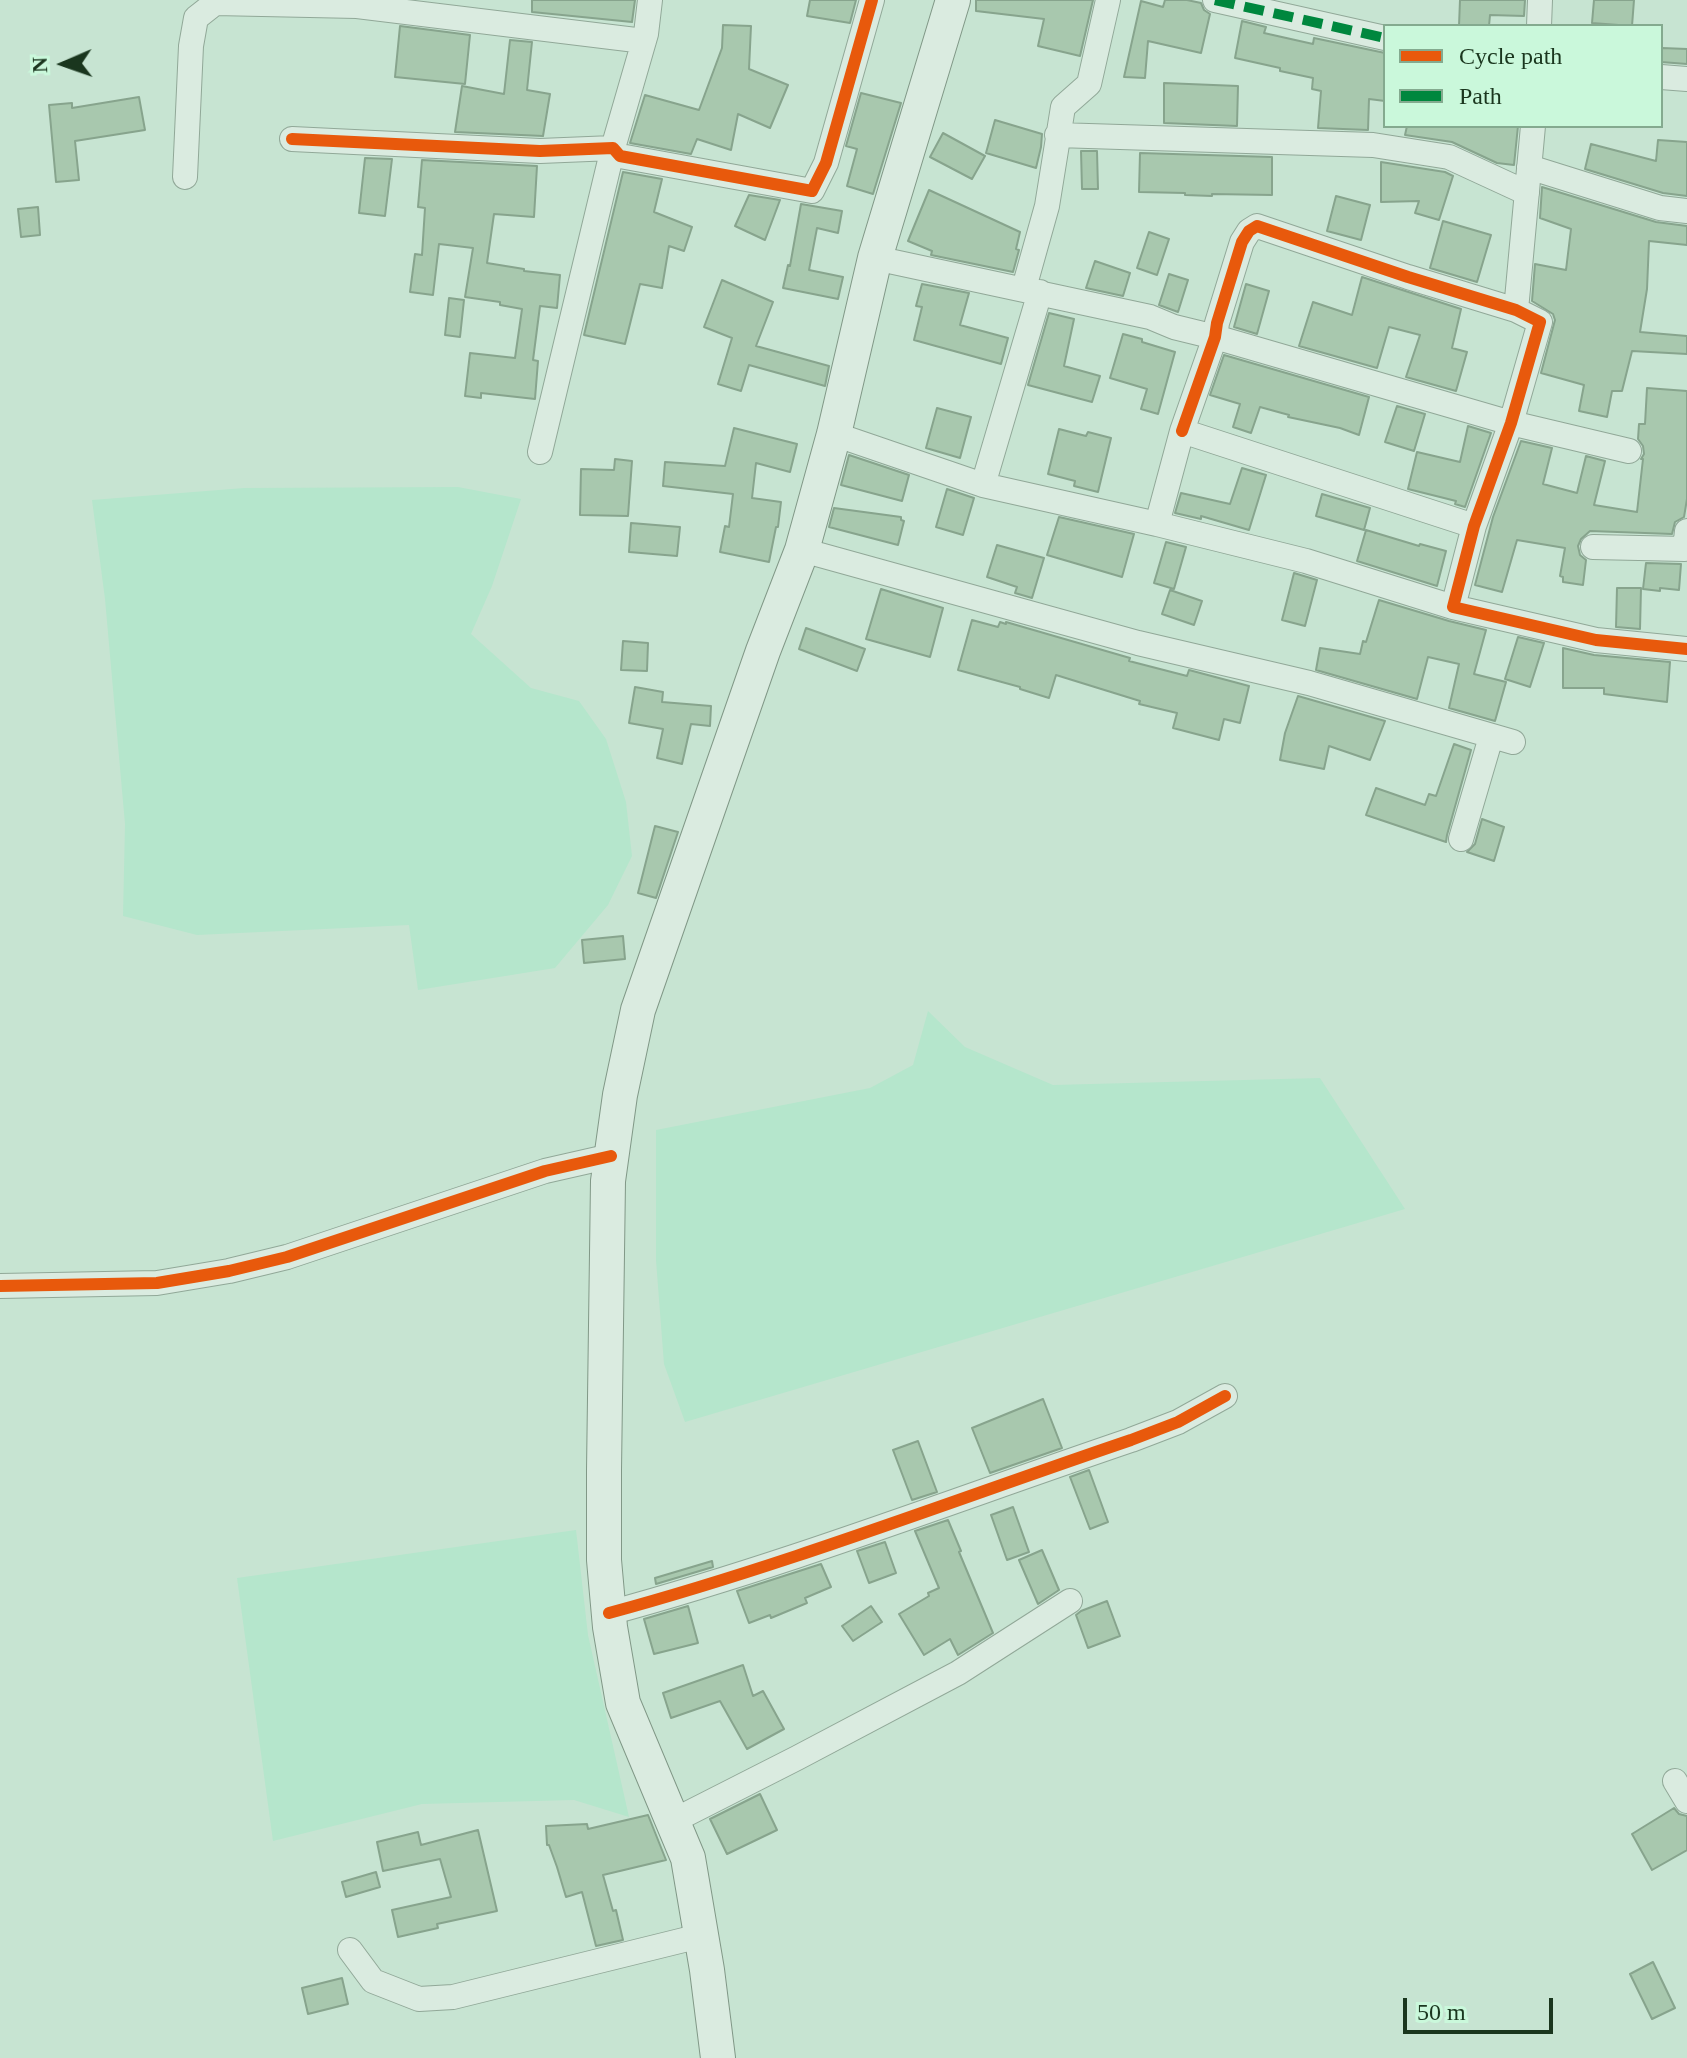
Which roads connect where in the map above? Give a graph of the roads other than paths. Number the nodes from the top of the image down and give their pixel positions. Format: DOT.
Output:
graph roads {
  1 [pos="650,0"];
  2 [pos="872,0"];
  3 [pos="953,0"];
  4 [pos="1108,0"];
  5 [pos="1215,0"];
  6 [pos="1540,0"];
  7 [pos="1539,24"];
  8 [pos="1383,38"];
  9 [pos="644,41"];
  10 [pos="1663,77"];
  11 [pos="1687,79"];
  12 [pos="1533,128"];
  13 [pos="1057,135"];
  14 [pos="292,139"];
  15 [pos="613,148"];
  16 [pos="1529,167"];
  17 [pos="185,177"];
  18 [pos="1527,193"];
  19 [pos="1687,211"];
  20 [pos="875,258"];
  21 [pos="1032,290"];
  22 [pos="1516,310"];
  23 [pos="1215,337"];
  24 [pos="1511,423"];
  25 [pos="1182,431"];
  26 [pos="834,434"];
  27 [pos="1629,451"];
  28 [pos="540,452"];
  29 [pos="983,485"];
  30 [pos="1157,524"];
  31 [pos="1474,526"];
  32 [pos="1686,543"];
  33 [pos="1593,547"];
  34 [pos="802,550"];
  35 [pos="1453,607"];
  36 [pos="1687,649"];
  37 [pos="1461,839"];
  38 [pos="611,1156"];
  39 [pos="0,1286"];
  40 [pos="1225,1396"];
  41 [pos="1070,1601"];
  42 [pos="609,1613"];
  43 [pos="673,1821"];
  44 [pos="700,1936"];
  45 [pos="350,1950"];
  46 [pos="718,2058"];
  1 -- 9 [label="street"];
  2 -- 15 [label="street"];
  3 -- 20 [label="main road"];
  4 -- 13 [label="street"];
  5 -- 8 [label="street"];
  6 -- 7 [label="street"];
  9 -- 15 [label="street"];
  9 -- 17 [label="street"];
  10 -- 11 [label="street"];
  12 -- 16 [label="street"];
  13 -- 18 [label="street"];
  13 -- 21 [label="street"];
  14 -- 15 [label="street"];
  15 -- 28 [label="street"];
  16 -- 18 [label="street"];
  16 -- 19 [label="street"];
  18 -- 22 [label="street"];
  20 -- 21 [label="street"];
  20 -- 26 [label="main road"];
  21 -- 23 [label="street"];
  21 -- 29 [label="street"];
  22 -- 23 [label="street"];
  22 -- 24 [label="street"];
  23 -- 24 [label="street"];
  23 -- 25 [label="street"];
  24 -- 27 [label="street"];
  24 -- 31 [label="street"];
  25 -- 30 [label="street"];
  25 -- 31 [label="street"];
  26 -- 29 [label="street"];
  26 -- 34 [label="main road"];
  29 -- 30 [label="street"];
  30 -- 35 [label="street"];
  31 -- 35 [label="street"];
  32 -- 33 [label="street"];
  34 -- 37 [label="street"];
  34 -- 38 [label="main road"];
  35 -- 36 [label="street"];
  38 -- 39 [label="street"];
  38 -- 42 [label="main road"];
  40 -- 42 [label="street"];
  41 -- 43 [label="street"];
  42 -- 43 [label="main road"];
  43 -- 44 [label="main road"];
  44 -- 45 [label="street"];
  44 -- 46 [label="main road"];
}
